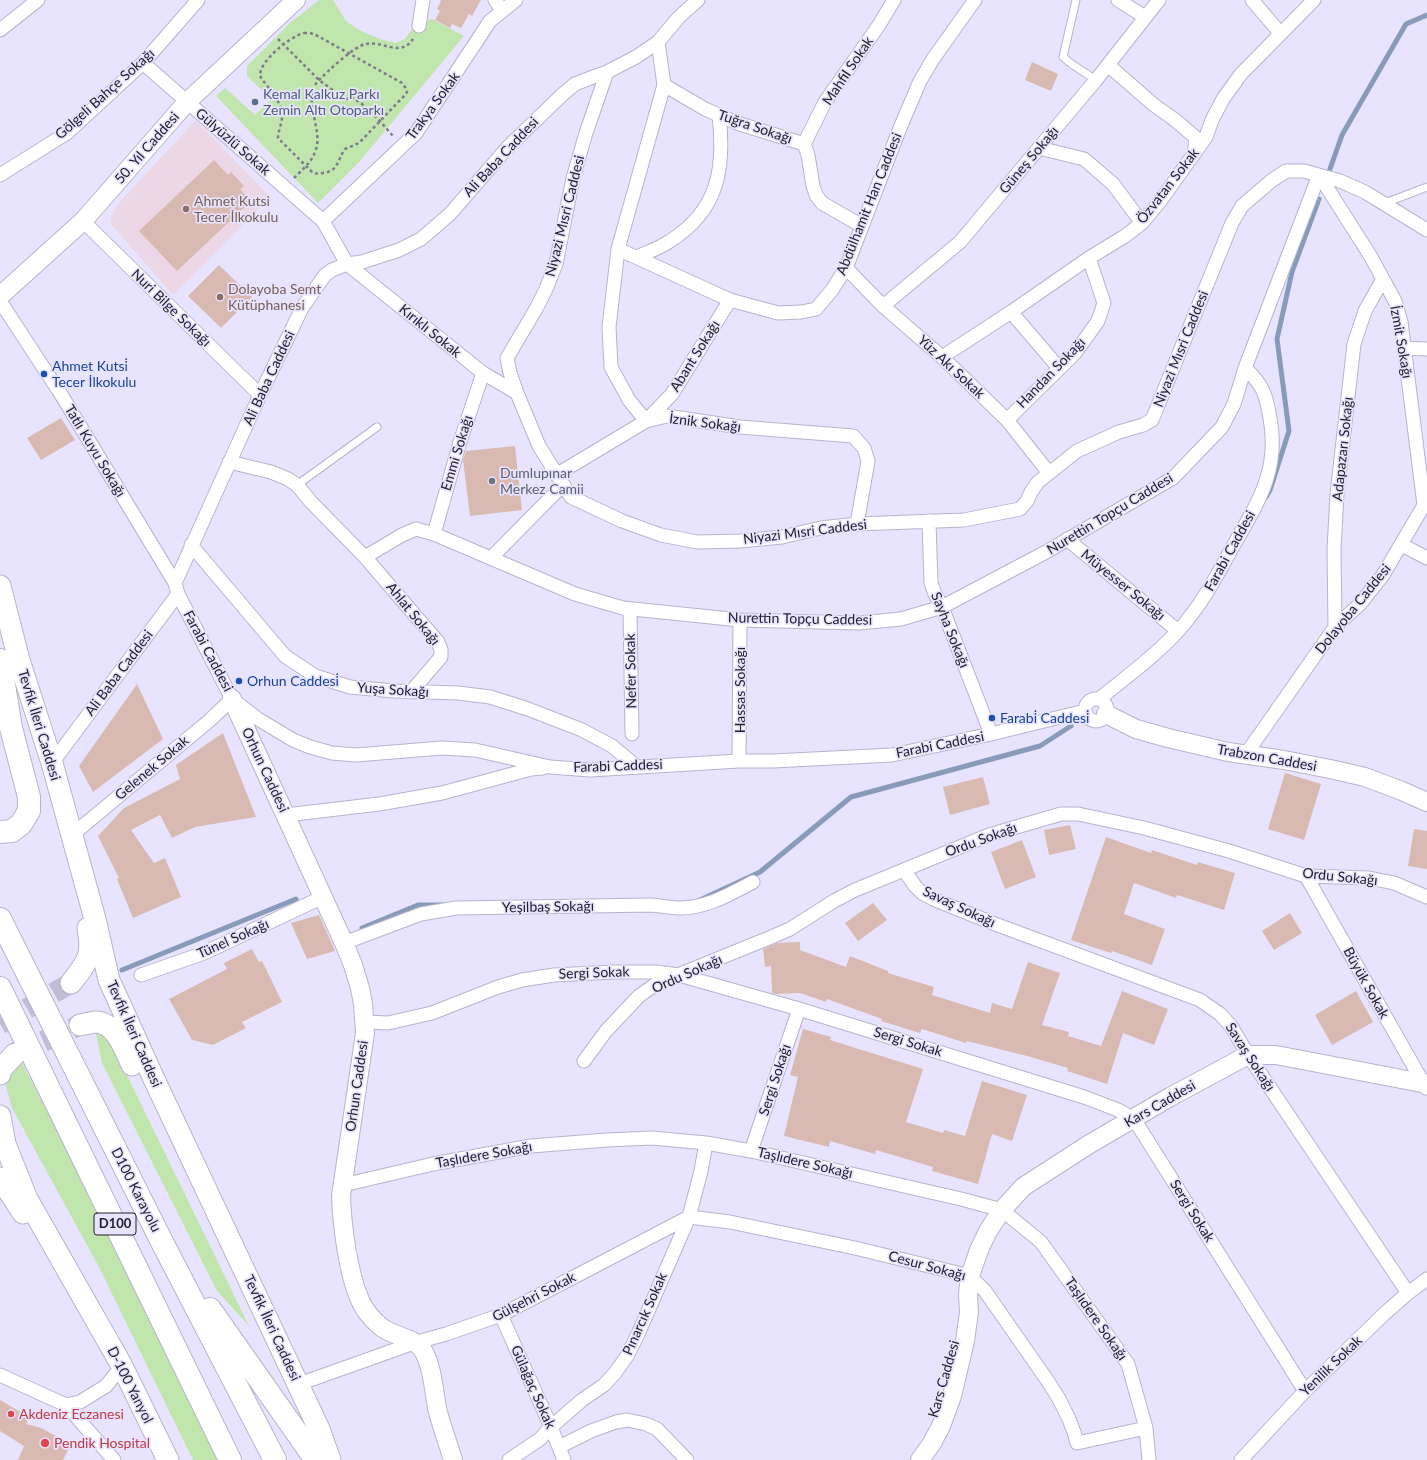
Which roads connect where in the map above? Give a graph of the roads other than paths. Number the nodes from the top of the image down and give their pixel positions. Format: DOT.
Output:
graph roads {
  1 [pos="38,0"];
  2 [pos="198,0"];
  3 [pos="296,0"];
  4 [pos="423,0"];
  5 [pos="516,0"];
  6 [pos="894,0"];
  7 [pos="974,0"];
  8 [pos="1076,0"];
  9 [pos="1118,0"];
  10 [pos="1159,0"];
  11 [pos="1252,0"];
  12 [pos="1314,0"];
  13 [pos="693,1"];
  14 [pos="499,5"];
  15 [pos="1145,17"];
  16 [pos="419,26"];
  17 [pos="0,30"];
  18 [pos="1280,33"];
  19 [pos="658,42"];
  20 [pos="143,63"];
  21 [pos="1108,65"];
  22 [pos="607,72"];
  23 [pos="1096,80"];
  24 [pos="664,85"];
  25 [pos="187,102"];
  26 [pos="719,115"];
  27 [pos="804,144"];
  28 [pos="1039,148"];
  29 [pos="1193,155"];
  30 [pos="0,175"];
  31 [pos="1319,176"];
  32 [pos="1427,187"];
  33 [pos="1385,203"];
  34 [pos="83,221"];
  35 [pos="323,221"];
  36 [pos="1142,223"];
  37 [pos="862,226"];
  38 [pos="1427,230"];
  39 [pos="618,249"];
  40 [pos="637,257"];
  41 [pos="1089,258"];
  42 [pos="347,264"];
  43 [pos="846,268"];
  44 [pos="1383,279"];
  45 [pos="0,296"];
  46 [pos="730,300"];
  47 [pos="0,301"];
  48 [pos="883,306"];
  49 [pos="1011,312"];
  50 [pos="1404,348"];
  51 [pos="1427,349"];
  52 [pos="942,357"];
  53 [pos="1058,368"];
  54 [pos="1245,368"];
  55 [pos="483,373"];
  56 [pos="517,394"];
  57 [pos="260,395"];
  58 [pos="1007,420"];
  59 [pos="646,421"];
  60 [pos="377,427"];
  61 [pos="229,462"];
  62 [pos="1049,473"];
  63 [pos="560,480"];
  64 [pos="297,485"];
  65 [pos="1425,503"];
  66 [pos="929,521"];
  67 [pos="857,524"];
  68 [pos="434,534"];
  69 [pos="1067,539"];
  70 [pos="191,545"];
  71 [pos="1402,545"];
  72 [pos="365,557"];
  73 [pos="491,558"];
  74 [pos="1427,558"];
  75 [pos="0,586"];
  76 [pos="176,589"];
  77 [pos="942,607"];
  78 [pos="630,609"];
  79 [pos="740,620"];
  80 [pos="1335,627"];
  81 [pos="1178,630"];
  82 [pos="0,653"];
  83 [pos="0,660"];
  84 [pos="411,692"];
  85 [pos="232,699"];
  86 [pos="1103,707"];
  87 [pos="1085,711"];
  88 [pos="632,734"];
  89 [pos="991,734"];
  90 [pos="1246,754"];
  91 [pos="739,761"];
  92 [pos="52,763"];
  93 [pos="636,766"];
  94 [pos="550,767"];
  95 [pos="1427,802"];
  96 [pos="286,815"];
  97 [pos="0,832"];
  98 [pos="72,835"];
  99 [pos="904,870"];
  100 [pos="1306,876"];
  101 [pos="754,882"];
  102 [pos="322,897"];
  103 [pos="1427,897"];
  104 [pos="0,919"];
  105 [pos="344,943"];
  106 [pos="679,974"];
  107 [pos="141,976"];
  108 [pos="71,983"];
  109 [pos="0,988"];
  110 [pos="799,1009"];
  111 [pos="365,1022"];
  112 [pos="80,1025"];
  113 [pos="15,1054"];
  114 [pos="1248,1056"];
  115 [pos="584,1062"];
  116 [pos="0,1074"];
  117 [pos="1425,1085"];
  118 [pos="0,1116"];
  119 [pos="1134,1119"];
  120 [pos="3,1138"];
  121 [pos="706,1142"];
  122 [pos="751,1151"];
  123 [pos="0,1179"];
  124 [pos="343,1185"];
  125 [pos="1002,1210"];
  126 [pos="689,1217"];
  127 [pos="161,1240"];
  128 [pos="970,1276"];
  129 [pos="1427,1279"];
  130 [pos="1408,1293"];
  131 [pos="968,1294"];
  132 [pos="91,1311"];
  133 [pos="501,1316"];
  134 [pos="414,1343"];
  135 [pos="122,1366"];
  136 [pos="0,1375"];
  137 [pos="299,1384"];
  138 [pos="1305,1391"];
  139 [pos="66,1405"];
  140 [pos="551,1427"];
  141 [pos="1146,1428"];
  142 [pos="559,1447"];
  143 [pos="109,1458"];
  144 [pos="168,1460"];
  145 [pos="230,1460"];
  146 [pos="275,1460"];
  147 [pos="316,1460"];
  148 [pos="323,1460"];
  149 [pos="330,1460"];
  150 [pos="453,1460"];
  151 [pos="510,1460"];
  152 [pos="564,1460"];
  153 [pos="687,1460"];
  154 [pos="910,1460"];
  155 [pos="920,1460"];
  156 [pos="1149,1460"];
  157 [pos="1241,1460"];
  1 -- 17 [label="street"];
  2 -- 20 [label="street, Gölgeli Bahçe Sokağı"];
  3 -- 25 [label="street, 50. Yıl Caddesi"];
  4 -- 16 [label="street"];
  5 -- 14 [label="street, Trakya Sokak"];
  6 -- 27 [label="street, Mahfil Sokak"];
  7 -- 37 [label="street, Abdülhamit Han Caddesi"];
  8 -- 23 [label="lane"];
  9 -- 15 [label="street"];
  10 -- 15 [label="street, Güneş Sokağı"];
  11 -- 18 [label="street"];
  12 -- 18 [label="street, Özvatan Sokak"];
  13 -- 19 [label="street, Ali Baba Caddesi"];
  14 -- 35 [label="street, Trakya Sokak"];
  15 -- 21 [label="street, Güneş Sokağı"];
  18 -- 29 [label="street, Özvatan Sokak"];
  19 -- 22 [label="street, Ali Baba Caddesi"];
  19 -- 24 [label="street"];
  20 -- 25 [label="street, Gülyüzlü Sokak"];
  20 -- 30 [label="street, Gölgeli Bahçe Sokağı"];
  21 -- 23 [label="street, Güneş Sokağı"];
  21 -- 29 [label="street"];
  22 -- 42 [label="street, Ali Baba Caddesi"];
  22 -- 56 [label="street, Niyazi Mısri Caddesi"];
  23 -- 28 [label="street, Güneş Sokağı"];
  24 -- 26 [label="street, Tuğra Sokağı"];
  24 -- 39 [label="street"];
  25 -- 34 [label="street, 50. Yıl Caddesi"];
  25 -- 35 [label="street, Gülyüzlü Sokak"];
  26 -- 27 [label="street, Tuğra Sokağı"];
  26 -- 40 [label="street"];
  27 -- 37 [label="street"];
  28 -- 36 [label="street"];
  28 -- 48 [label="street, Güneş Sokağı"];
  29 -- 36 [label="street, Özvatan Sokak"];
  31 -- 33 [label="street, Niyazi Mısri Caddesi"];
  31 -- 44 [label="street, İzmit Sokağı"];
  31 -- 54 [label="street, Nurettin Topçu Caddesi"];
  31 -- 62 [label="street, Niyazi Mısri Caddesi"];
  32 -- 33 [label="lane"];
  33 -- 38 [label="street, Niyazi Mısri Caddesi"];
  34 -- 45 [label="street, 50. Yıl Caddesi"];
  34 -- 57 [label="street, Nuri Bilge Sokağı"];
  35 -- 42 [label="street, Gülyüzlü Sokak"];
  36 -- 41 [label="street, Özvatan Sokak"];
  37 -- 43 [label="street, Abdülhamit Han Caddesi"];
  39 -- 40 [label="street, Abdülhamit Han Caddesi"];
  39 -- 59 [label="street"];
  40 -- 46 [label="street, Abdülhamit Han Caddesi"];
  41 -- 49 [label="street, Özvatan Sokak"];
  41 -- 53 [label="street, Handan Sokağı"];
  42 -- 55 [label="street, Kırıklı Sokak"];
  42 -- 57 [label="street, Ali Baba Caddesi"];
  43 -- 46 [label="street, Abdülhamit Han Caddesi"];
  43 -- 48 [label="street, Yüz Akı Sokak"];
  44 -- 50 [label="street, İzmit Sokağı"];
  44 -- 80 [label="street, Adapazarı Sokağı"];
  46 -- 59 [label="street, Abant Sokağı"];
  47 -- 76 [label="street, Tatlı Kuyu Sokağı"];
  48 -- 52 [label="street, Yüz Akı Sokak"];
  49 -- 52 [label="street, Özvatan Sokak"];
  49 -- 53 [label="street"];
  50 -- 51 [label="street"];
  50 -- 65 [label="street, İzmit Sokağı"];
  52 -- 58 [label="street, Yüz Akı Sokak"];
  53 -- 58 [label="street, Handan Sokağı"];
  54 -- 69 [label="street, Nurettin Topçu Caddesi"];
  54 -- 81 [label="street, Farabi Caddesi"];
  55 -- 56 [label="street, Kırıklı Sokak"];
  55 -- 68 [label="street, Emmi Sokağı"];
  56 -- 63 [label="street, Niyazi Mısri Caddesi"];
  57 -- 61 [label="street, Ali Baba Caddesi"];
  58 -- 62 [label="street, Yüz Akı Sokak"];
  59 -- 63 [label="street, Abant Sokağı"];
  59 -- 67 [label="street, İznik Sokağı"];
  60 -- 64 [label="lane"];
  61 -- 64 [label="street"];
  61 -- 70 [label="street, Ali Baba Caddesi"];
  62 -- 66 [label="street, Niyazi Mısri Caddesi"];
  63 -- 67 [label="street, Niyazi Mısri Caddesi"];
  63 -- 73 [label="street, Abant Sokağı"];
  64 -- 72 [label="street"];
  65 -- 71 [label="street, Dolayoba Caddesi"];
  66 -- 67 [label="street, Niyazi Mısri Caddesi"];
  66 -- 77 [label="street, Sayha Sokağı"];
  68 -- 72 [label="street, Nurettin Topçu Caddesi"];
  68 -- 73 [label="street, Nurettin Topçu Caddesi"];
  69 -- 77 [label="street, Nurettin Topçu Caddesi"];
  69 -- 81 [label="street, Müyesser Sokağı"];
  70 -- 76 [label="street, Ali Baba Caddesi"];
  70 -- 84 [label="street, Yuşa Sokağı"];
  71 -- 74 [label="street"];
  71 -- 80 [label="street, Dolayoba Caddesi"];
  72 -- 84 [label="street, Ahlat Sokağı"];
  73 -- 78 [label="street, Nurettin Topçu Caddesi"];
  75 -- 92 [label="main road, Tevfik İleri Caddesi"];
  76 -- 85 [label="street, Farabi Caddesi"];
  76 -- 92 [label="street, Ali Baba Caddesi"];
  77 -- 79 [label="street, Nurettin Topçu Caddesi"];
  77 -- 89 [label="street, Sayha Sokağı"];
  78 -- 79 [label="street, Nurettin Topçu Caddesi"];
  78 -- 88 [label="street, Nefer Sokak"];
  79 -- 91 [label="street, Hassas Sokağı"];
  80 -- 90 [label="street, Dolayoba Caddesi"];
  81 -- 86 [label="street, Farabi Caddesi"];
  82 -- 108 [label="main road"];
  83 -- 97 [label="highway"];
  84 -- 93 [label="street, Yuşa Sokağı"];
  85 -- 94 [label="street, Farabi Caddesi"];
  85 -- 96 [label="street, Orhun Caddesi"];
  85 -- 98 [label="street, Gelenek Sokak"];
  86 -- 87 [label="street"];
  86 -- 87 [label="street"];
  86 -- 90 [label="street, Trabzon Caddesi"];
  87 -- 89 [label="street, Farabi Caddesi"];
  89 -- 91 [label="street, Farabi Caddesi"];
  90 -- 95 [label="street, Trabzon Caddesi"];
  91 -- 93 [label="street, Farabi Caddesi"];
  92 -- 98 [label="main road, Tevfik İleri Caddesi"];
  93 -- 94 [label="street, Farabi Caddesi"];
  94 -- 96 [label="street"];
  96 -- 102 [label="street, Orhun Caddesi"];
  98 -- 137 [label="main road, Tevfik İleri Caddesi"];
  99 -- 100 [label="street, Ordu Sokağı"];
  99 -- 106 [label="street, Ordu Sokağı"];
  99 -- 114 [label="street, Savaş Sokağı"];
  100 -- 103 [label="street, Ordu Sokağı"];
  100 -- 117 [label="street, Büyük Sokak"];
  101 -- 105 [label="street, Yeşilbaş Sokağı"];
  102 -- 105 [label="street, Orhun Caddesi"];
  102 -- 107 [label="street, Tünel Sokağı"];
  104 -- 127 [label="highway, D100 Karayolu / D100"];
  105 -- 111 [label="street, Orhun Caddesi"];
  106 -- 110 [label="street, Sergi Sokak"];
  106 -- 111 [label="street, Sergi Sokak"];
  106 -- 115 [label="street, Ordu Sokağı"];
  109 -- 145 [label="highway, D100"];
  110 -- 119 [label="street, Sergi Sokak"];
  110 -- 122 [label="street, Sergi Sokağı"];
  111 -- 124 [label="street, Orhun Caddesi"];
  112 -- 148 [label="main road"];
  113 -- 116 [label="main road"];
  114 -- 117 [label="street, Kars Caddesi"];
  114 -- 119 [label="street, Kars Caddesi"];
  114 -- 130 [label="street, Savaş Sokağı"];
  118 -- 120 [label="main road"];
  119 -- 125 [label="street, Kars Caddesi"];
  119 -- 138 [label="street, Sergi Sokak"];
  120 -- 132 [label="main road"];
  121 -- 122 [label="street, Taşlıdere Sokağı"];
  121 -- 124 [label="street, Taşlıdere Sokağı"];
  121 -- 126 [label="street"];
  122 -- 125 [label="street, Taşlıdere Sokağı"];
  123 -- 132 [label="main road"];
  124 -- 134 [label="street, Orhun Caddesi"];
  125 -- 128 [label="street, Kars Caddesi"];
  125 -- 141 [label="street, Taşlıdere Sokağı"];
  126 -- 128 [label="street, Cesur Sokağı"];
  126 -- 133 [label="street, Gülşehri Sokak"];
  126 -- 140 [label="street, Pınarcık Sokak"];
  127 -- 146 [label="highway, D100 Karayolu / D100"];
  127 -- 147 [label="highway"];
  128 -- 131 [label="street, Kars Caddesi"];
  128 -- 141 [label="street, Cesur Sokağı"];
  129 -- 130 [label="street, Yenilik Sokak"];
  130 -- 138 [label="street, Yenilik Sokak"];
  131 -- 154 [label="street, Kars Caddesi"];
  131 -- 155 [label="street, Kars Caddesi"];
  132 -- 135 [label="main road, D-100 Yanyol"];
  133 -- 134 [label="street, Gülşehri Sokak"];
  133 -- 140 [label="street, Gülağaç Sokak"];
  134 -- 137 [label="street, Gülşehri Sokak"];
  134 -- 150 [label="street"];
  135 -- 139 [label="street"];
  135 -- 144 [label="main road, D-100 Yanyol"];
  136 -- 139 [label="street"];
  137 -- 149 [label="main road, Tevfik İleri Caddesi"];
  138 -- 157 [label="street, Yenilik Sokak"];
  139 -- 143 [label="street"];
  140 -- 142 [label="street, Gülağaç Sokak"];
  140 -- 151 [label="street, Pınarcık Sokak"];
  141 -- 156 [label="street"];
  142 -- 152 [label="street, Gülağaç Sokak"];
  142 -- 153 [label="street"];
}
